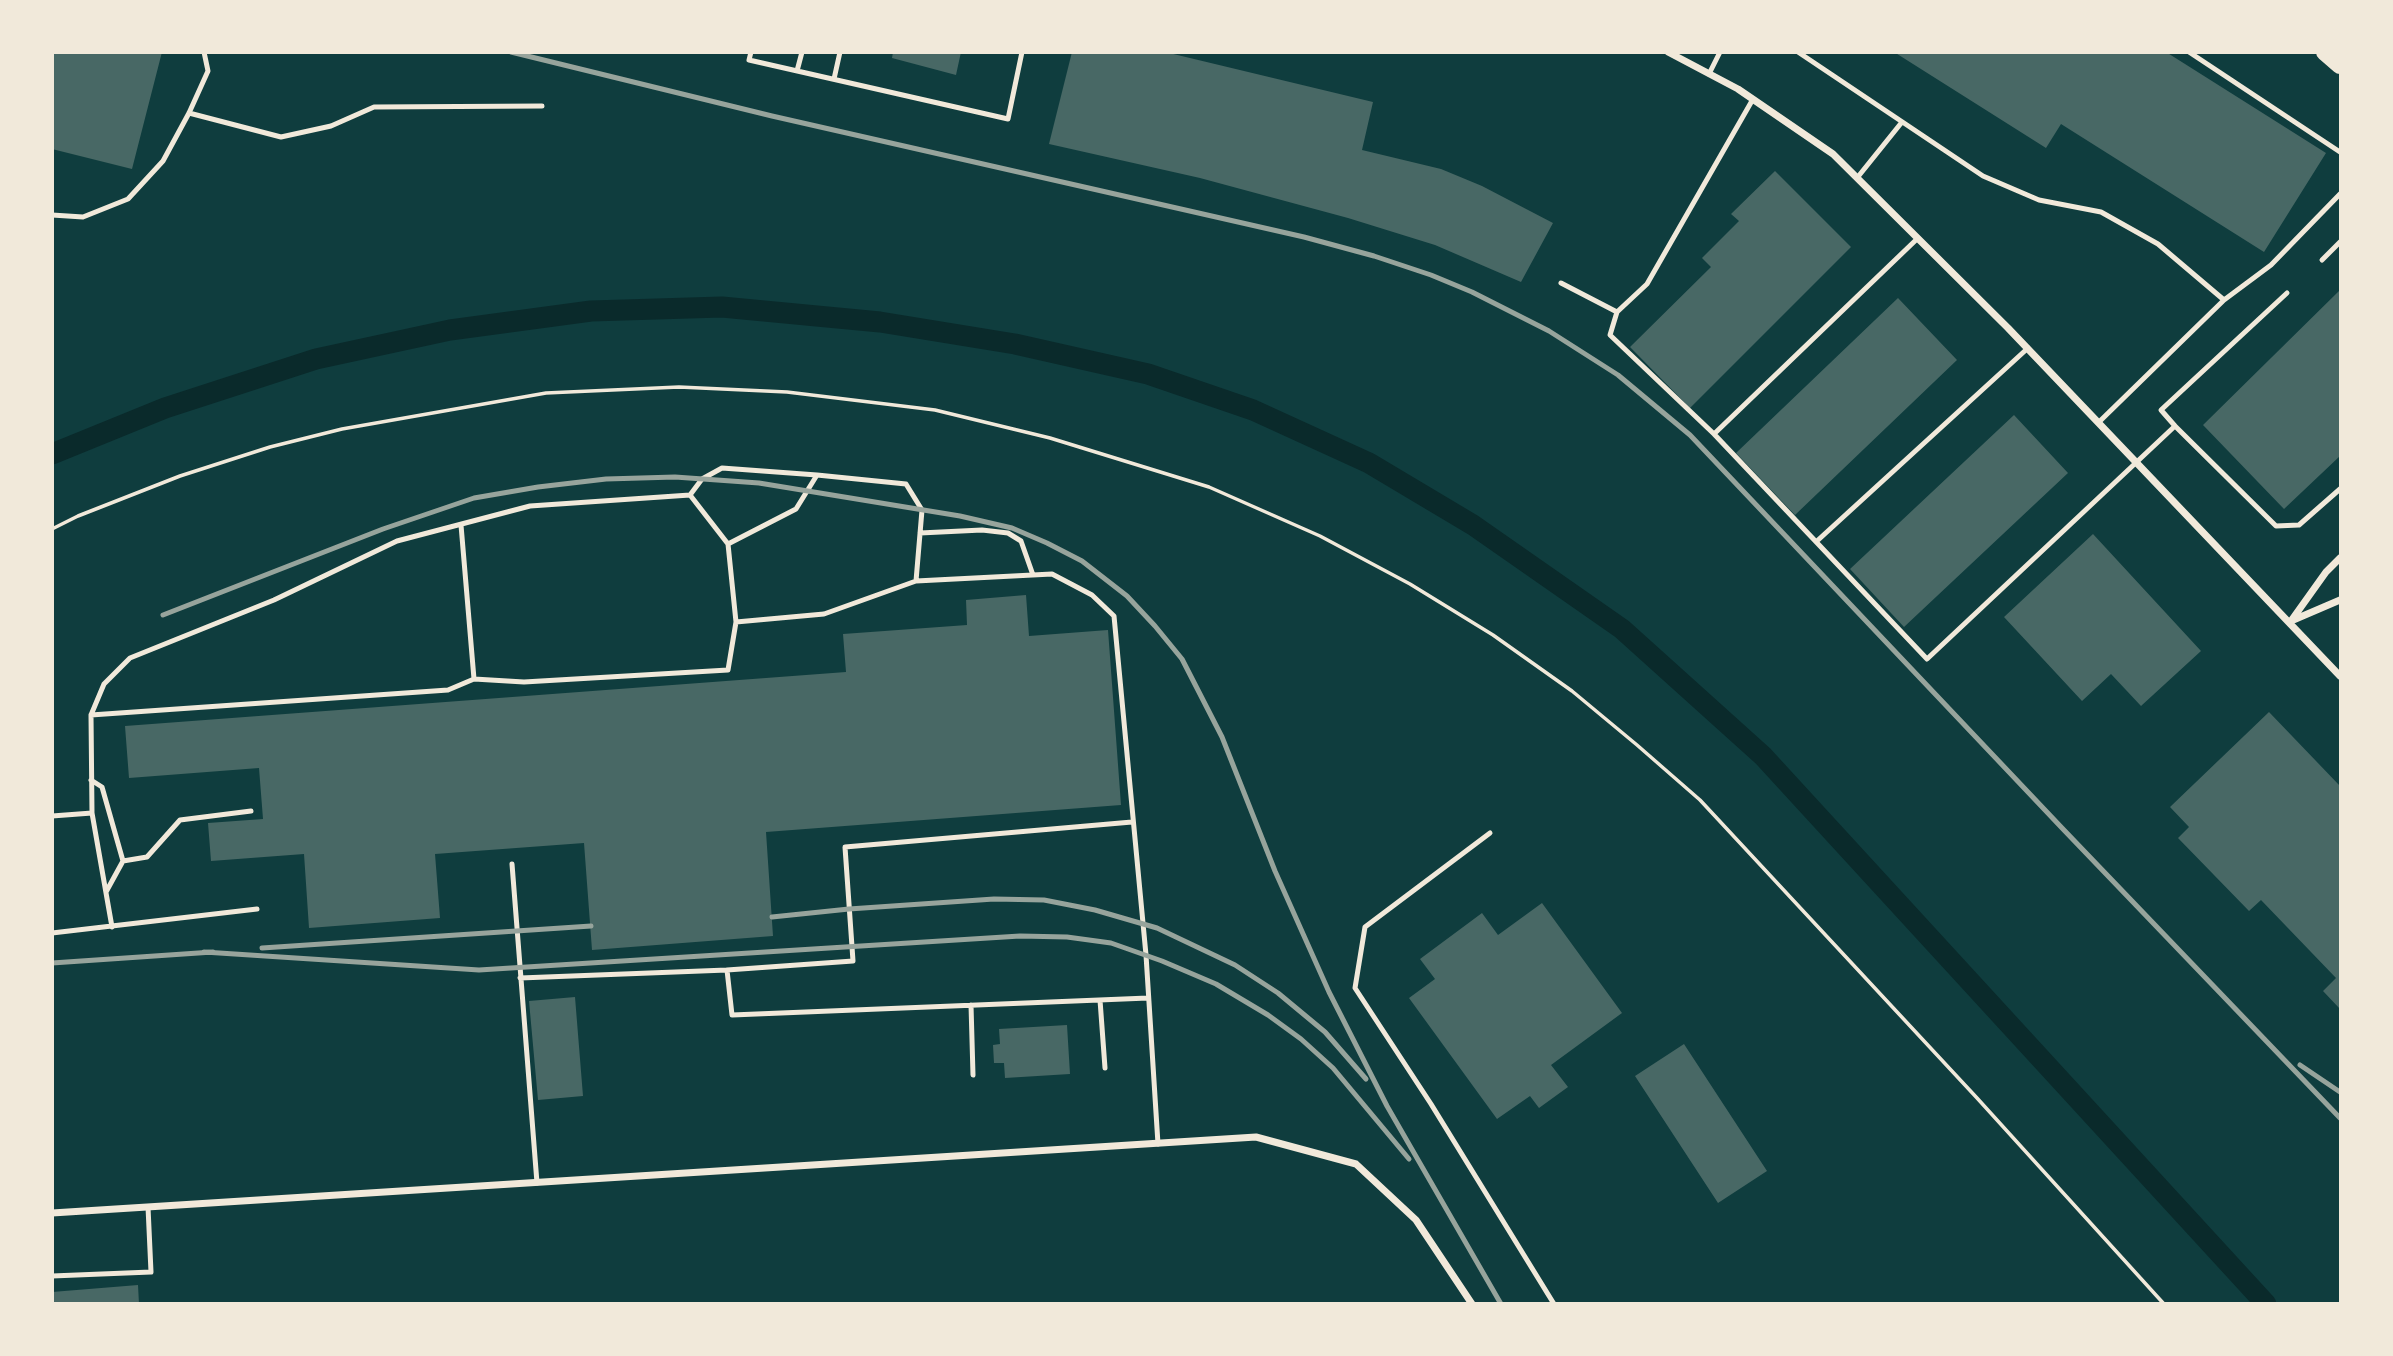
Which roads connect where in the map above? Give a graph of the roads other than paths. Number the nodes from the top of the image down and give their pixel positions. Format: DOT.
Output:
graph roads {
  1 [pos="204,52"];
  2 [pos="751,52"];
  3 [pos="802,52"];
  4 [pos="840,52"];
  5 [pos="1023,52"];
  6 [pos="1668,52"];
  7 [pos="1720,52"];
  8 [pos="1798,52"];
  9 [pos="2189,52"];
  10 [pos="2325,52"];
  11 [pos="2340,65"];
  12 [pos="797,71"];
  13 [pos="1709,74"];
  14 [pos="834,79"];
  15 [pos="1753,99"];
  16 [pos="542,106"];
  17 [pos="188,113"];
  18 [pos="1902,122"];
  19 [pos="2340,152"];
  20 [pos="1857,178"];
  21 [pos="2340,194"];
  22 [pos="52,215"];
  23 [pos="1918,239"];
  24 [pos="2340,242"];
  25 [pos="2322,260"];
  26 [pos="1561,283"];
  27 [pos="2287,293"];
  28 [pos="2224,300"];
  29 [pos="1618,312"];
  30 [pos="2028,348"];
  31 [pos="2099,422"];
  32 [pos="2175,426"];
  33 [pos="1714,434"];
  34 [pos="2137,462"];
  35 [pos="817,475"];
  36 [pos="2340,489"];
  37 [pos="690,495"];
  38 [pos="461,525"];
  39 [pos="920,533"];
  40 [pos="1817,541"];
  41 [pos="728,544"];
  42 [pos="2340,558"];
  43 [pos="1033,575"];
  44 [pos="916,581"];
  45 [pos="2340,600"];
  46 [pos="2291,621"];
  47 [pos="736,622"];
  48 [pos="2340,676"];
  49 [pos="474,679"];
  50 [pos="91,715"];
  51 [pos="91,780"];
  52 [pos="251,811"];
  53 [pos="92,813"];
  54 [pos="52,816"];
  55 [pos="1132,822"];
  56 [pos="1490,833"];
  57 [pos="123,861"];
  58 [pos="512,864"];
  59 [pos="107,892"];
  60 [pos="257,909"];
  61 [pos="113,927"];
  62 [pos="52,933"];
  63 [pos="727,970"];
  64 [pos="520,978"];
  65 [pos="1148,998"];
  66 [pos="1100,1000"];
  67 [pos="971,1005"];
  68 [pos="1105,1068"];
  69 [pos="973,1075"];
  70 [pos="1158,1143"];
  71 [pos="537,1183"];
  72 [pos="148,1207"];
  73 [pos="52,1213"];
  74 [pos="52,1276"];
  75 [pos="1472,1304"];
  76 [pos="1554,1304"];
  1 -- 17 [label="lane"];
  2 -- 12 [label="lane"];
  3 -- 12 [label="lane"];
  4 -- 14 [label="lane"];
  5 -- 14 [label="lane"];
  6 -- 13 [label="street"];
  7 -- 13 [label="lane"];
  8 -- 18 [label="lane"];
  9 -- 19 [label="lane"];
  10 -- 11 [label="main road"];
  12 -- 14 [label="lane"];
  13 -- 15 [label="street"];
  15 -- 20 [label="street"];
  15 -- 29 [label="lane"];
  16 -- 17 [label="lane"];
  17 -- 22 [label="lane"];
  18 -- 20 [label="lane"];
  18 -- 28 [label="lane"];
  20 -- 23 [label="street"];
  21 -- 28 [label="lane"];
  23 -- 30 [label="street"];
  23 -- 33 [label="lane"];
  24 -- 25 [label="lane"];
  26 -- 29 [label="lane"];
  27 -- 32 [label="lane"];
  28 -- 31 [label="lane"];
  29 -- 33 [label="lane"];
  30 -- 31 [label="street"];
  30 -- 40 [label="lane"];
  31 -- 34 [label="street"];
  32 -- 34 [label="lane"];
  32 -- 36 [label="lane"];
  33 -- 40 [label="lane"];
  34 -- 40 [label="lane"];
  34 -- 46 [label="street"];
  35 -- 37 [label="lane"];
  35 -- 39 [label="lane"];
  35 -- 41 [label="lane"];
  37 -- 38 [label="lane"];
  37 -- 41 [label="lane"];
  38 -- 49 [label="lane"];
  38 -- 50 [label="lane"];
  39 -- 43 [label="lane"];
  39 -- 44 [label="lane"];
  41 -- 47 [label="lane"];
  42 -- 46 [label="street"];
  43 -- 44 [label="lane"];
  43 -- 55 [label="lane"];
  44 -- 47 [label="lane"];
  45 -- 46 [label="street"];
  46 -- 48 [label="street"];
  47 -- 49 [label="lane"];
  49 -- 50 [label="lane"];
  50 -- 51 [label="lane"];
  51 -- 53 [label="lane"];
  51 -- 57 [label="lane"];
  52 -- 57 [label="lane"];
  53 -- 54 [label="lane"];
  53 -- 59 [label="lane"];
  55 -- 63 [label="lane"];
  55 -- 65 [label="lane"];
  56 -- 76 [label="lane"];
  57 -- 59 [label="lane"];
  58 -- 64 [label="lane"];
  59 -- 61 [label="lane"];
  60 -- 61 [label="lane"];
  61 -- 62 [label="lane"];
  63 -- 64 [label="lane"];
  63 -- 67 [label="lane"];
  64 -- 71 [label="lane"];
  65 -- 66 [label="lane"];
  65 -- 70 [label="lane"];
  66 -- 67 [label="lane"];
  66 -- 68 [label="lane"];
  67 -- 69 [label="lane"];
  70 -- 71 [label="street"];
  70 -- 75 [label="street"];
  71 -- 72 [label="street"];
  72 -- 73 [label="street"];
  72 -- 74 [label="lane"];
}
